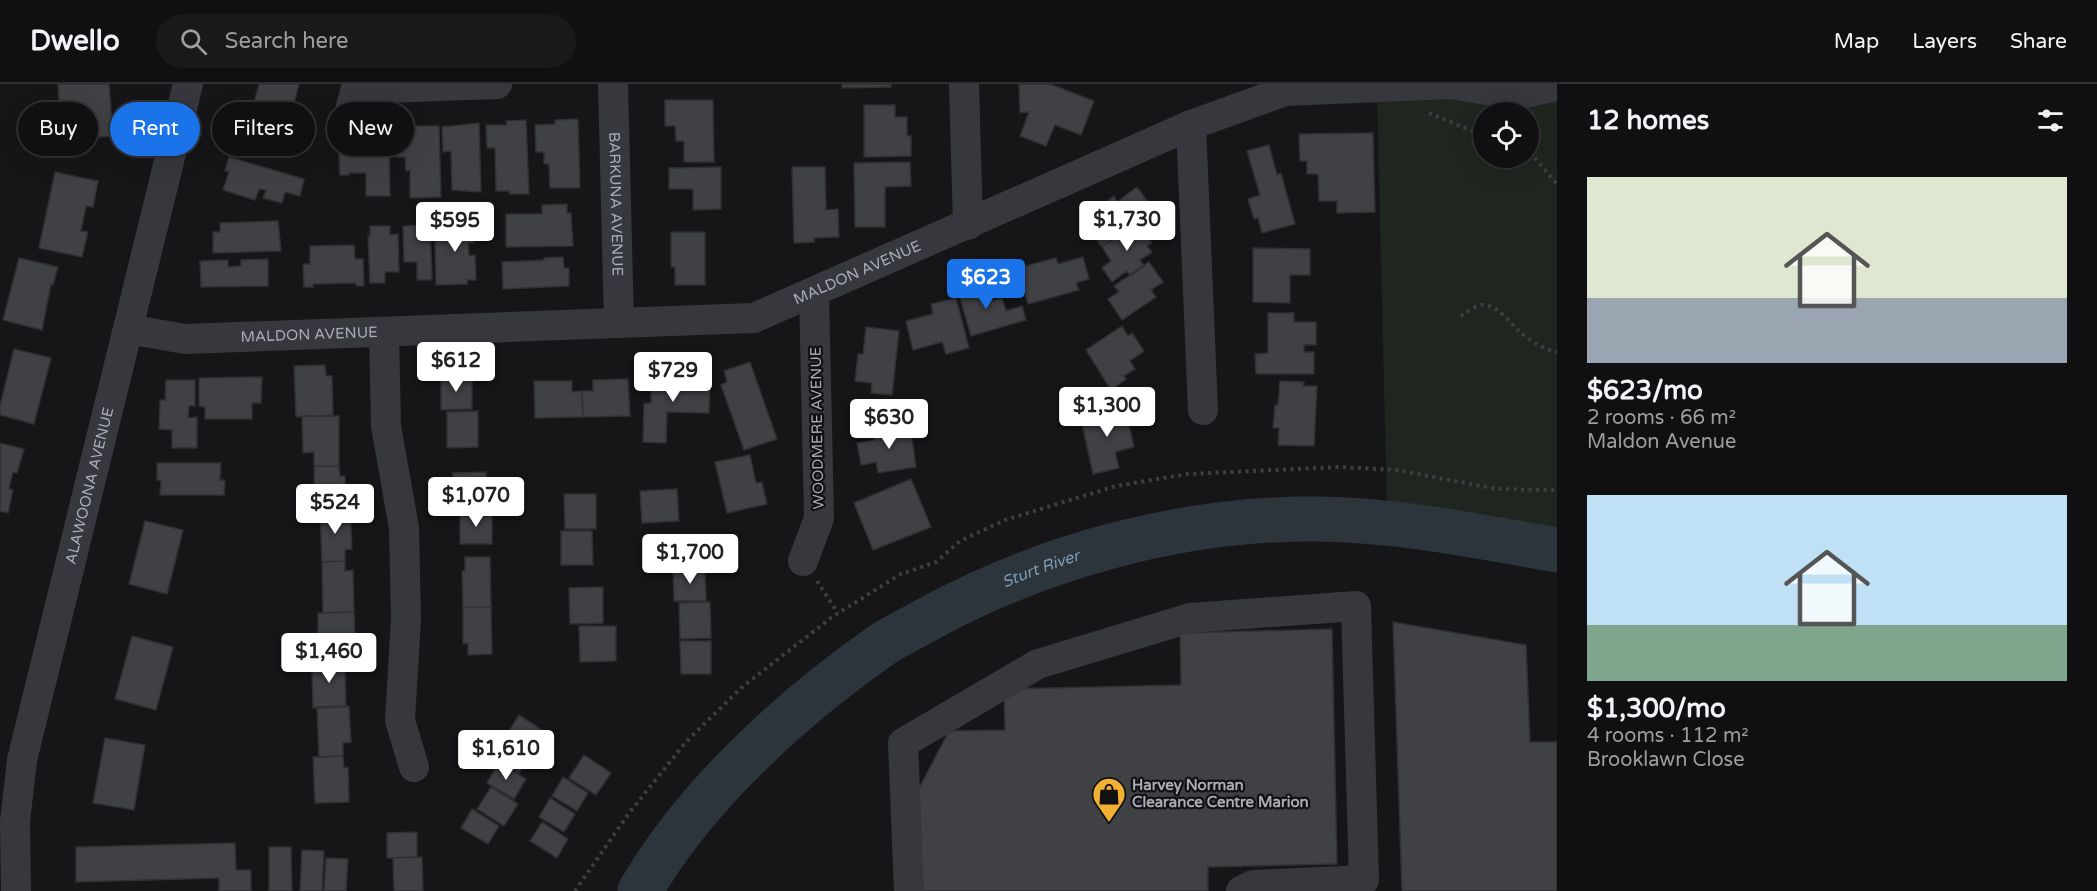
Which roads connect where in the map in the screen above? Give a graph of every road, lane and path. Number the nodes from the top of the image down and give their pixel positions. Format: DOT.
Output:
graph roads {
  1 [pos="188,84"];
  2 [pos="497,84"];
  3 [pos="614,84"];
  4 [pos="964,84"];
  5 [pos="1557,86"];
  6 [pos="356,87"];
  7 [pos="352,102"];
  8 [pos="1191,125"];
  9 [pos="1539,163"];
  10 [pos="1557,184"];
  11 [pos="968,225"];
  12 [pos="814,293"];
  13 [pos="1461,316"];
  14 [pos="618,323"];
  15 [pos="128,329"];
  16 [pos="384,332"];
  17 [pos="1557,352"];
  18 [pos="1203,410"];
  19 [pos="1557,490"];
  20 [pos="803,561"];
  21 [pos="838,613"];
  22 [pos="11,757"];
  23 [pos="414,767"];
  24 [pos="16,891"];
  25 [pos="575,891"];
  26 [pos="909,891"];
  27 [pos="1240,891"];
  1 -- 15 [label="street, ALAWOONA AVENUE"];
  2 -- 6 [label="street"];
  3 -- 14 [label="street, BARKUNA AVENUE"];
  4 -- 11 [label="street"];
  5 -- 8 [label="street, MALDON AVENUE"];
  6 -- 7 [label="street"];
  8 -- 11 [label="street, MALDON AVENUE"];
  8 -- 18 [label="street"];
  9 -- 10 [label="path"];
  11 -- 12 [label="street, MALDON AVENUE"];
  12 -- 14 [label="street, MALDON AVENUE"];
  12 -- 20 [label="street, WOODMERE AVENUE"];
  13 -- 17 [label="path"];
  14 -- 16 [label="street, MALDON AVENUE"];
  15 -- 16 [label="street, MALDON AVENUE"];
  15 -- 22 [label="street, ALAWOONA AVENUE"];
  16 -- 23 [label="street"];
  19 -- 21 [label="path"];
  20 -- 21 [label="path"];
  21 -- 25 [label="path"];
  22 -- 24 [label="street, ALAWOONA AVENUE"];
  26 -- 27 [label="street"];
}
